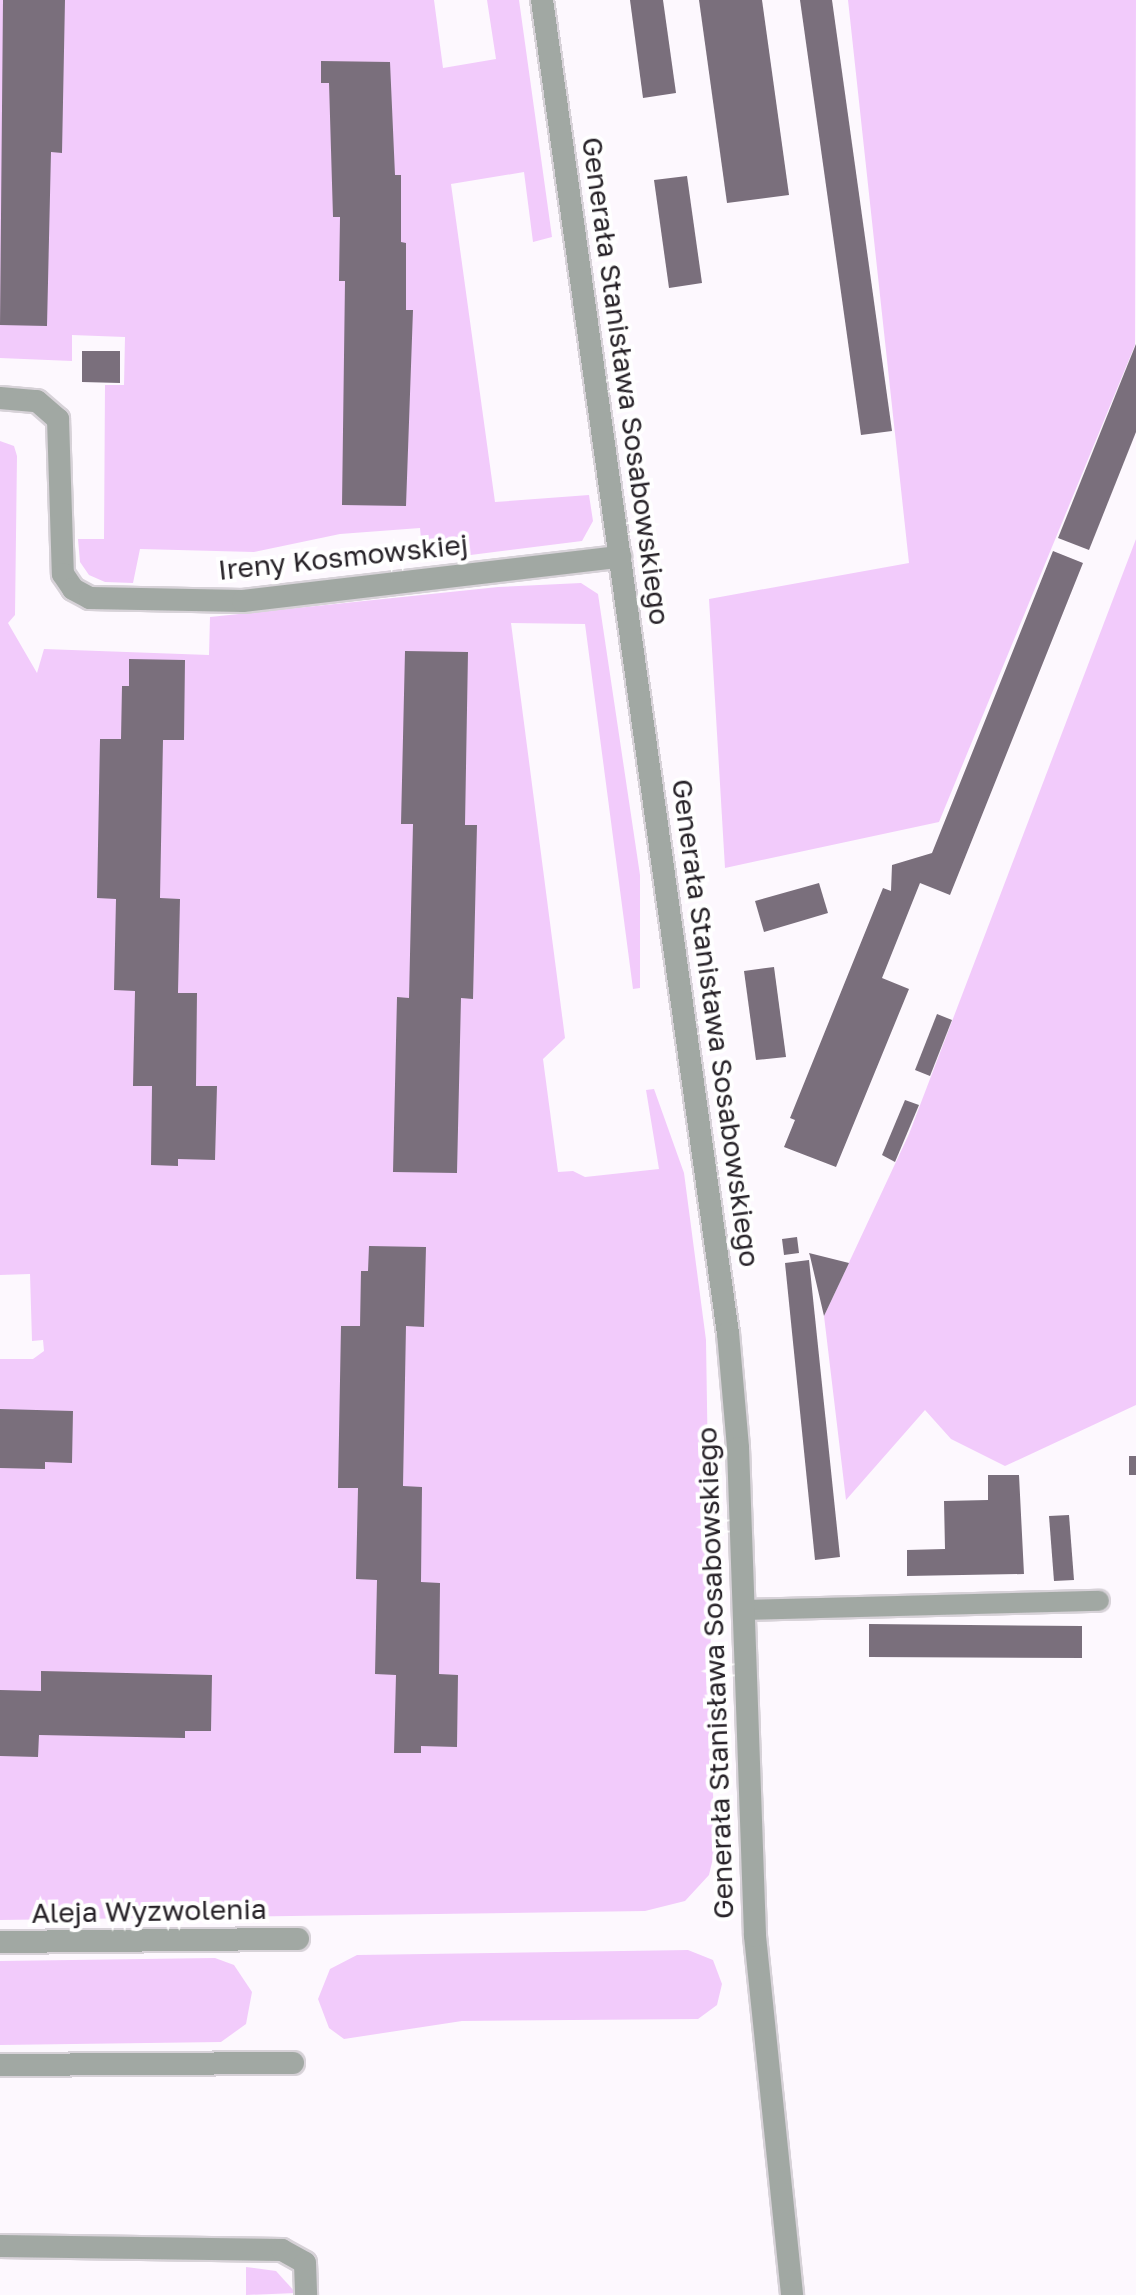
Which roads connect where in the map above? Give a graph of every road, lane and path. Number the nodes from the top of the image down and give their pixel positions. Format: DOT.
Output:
graph roads {
  1 [pos="542,0"];
  2 [pos="0,398"];
  3 [pos="620,557"];
  4 [pos="1099,1601"];
  5 [pos="744,1610"];
  6 [pos="298,1939"];
  7 [pos="0,1942"];
  8 [pos="293,2063"];
  9 [pos="0,2065"];
  10 [pos="0,2246"];
  11 [pos="306,2295"];
  12 [pos="792,2295"];
  1 -- 3 [label="street, Generała Stanisława Sosabowskiego"];
  2 -- 3 [label="street, Ireny Kosmowskiej"];
  3 -- 5 [label="street, Generała Stanisława Sosabowskiego"];
  4 -- 5 [label="lane"];
  5 -- 12 [label="street, Generała Stanisława Sosabowskiego"];
  6 -- 7 [label="street, Aleja Wyzwolenia"];
  8 -- 9 [label="street"];
  10 -- 11 [label="street"];
}
